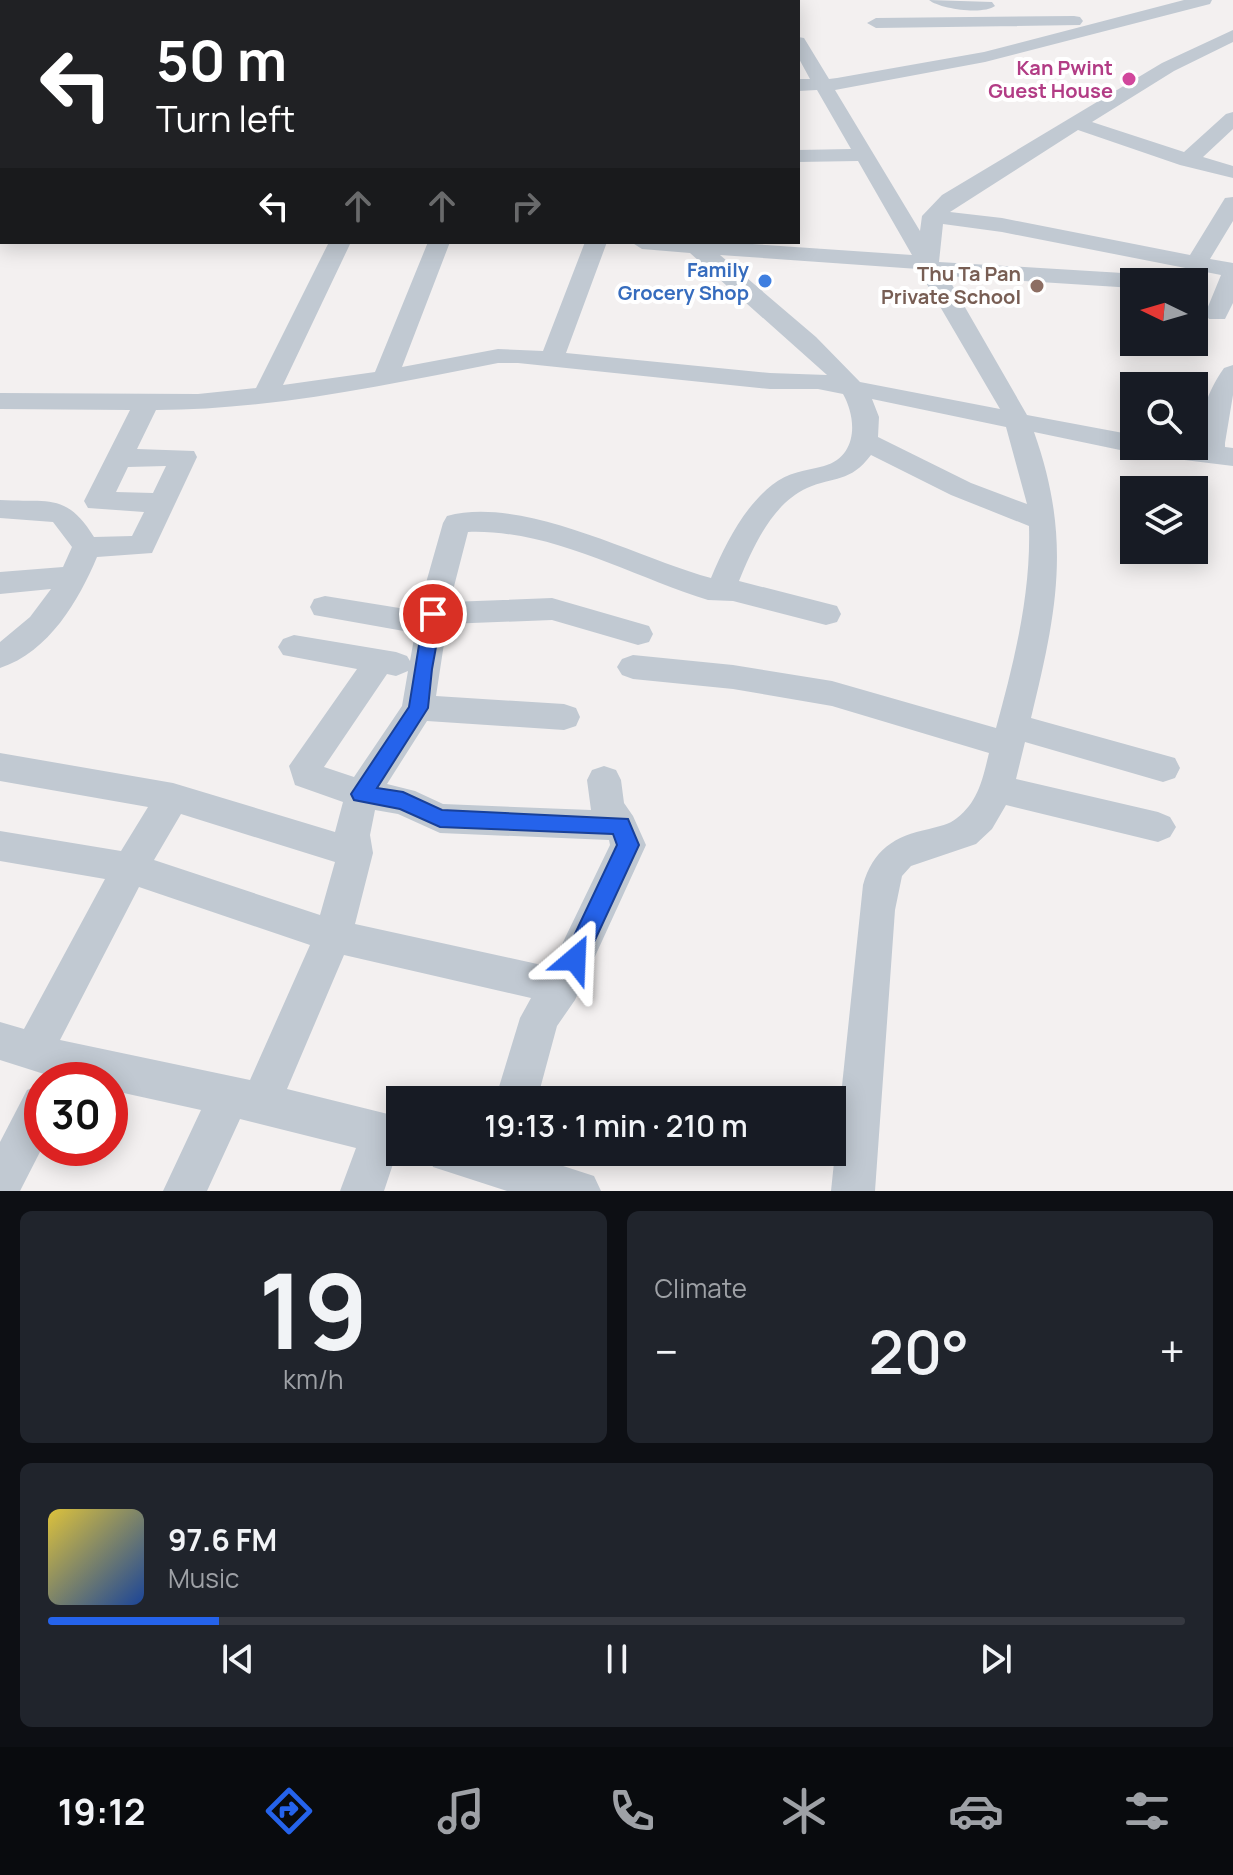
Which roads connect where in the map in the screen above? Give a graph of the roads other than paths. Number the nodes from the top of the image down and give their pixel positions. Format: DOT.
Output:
graph roads {
  1 [pos="937,0"];
  2 [pos="1204,0"];
  3 [pos="979,3"];
  4 [pos="1075,15"];
  5 [pos="876,23"];
  6 [pos="1233,35"];
  7 [pos="800,49"];
  8 [pos="1194,54"];
  9 [pos="1220,60"];
  10 [pos="810,85"];
  11 [pos="1233,118"];
  12 [pos="1077,123"];
  13 [pos="863,155"];
  14 [pos="800,156"];
  15 [pos="1187,161"];
  16 [pos="1233,172"];
  17 [pos="1233,203"];
  18 [pos="933,216"];
  19 [pos="339,244"];
  20 [pos="438,244"];
  21 [pos="595,244"];
  22 [pos="664,244"];
  23 [pos="697,247"];
  24 [pos="1197,262"];
  25 [pos="927,265"];
  26 [pos="1233,272"];
  27 [pos="1120,280"];
  28 [pos="1217,314"];
  29 [pos="552,359"];
  30 [pos="1233,373"];
  31 [pos="386,377"];
  32 [pos="853,387"];
  33 [pos="266,393"];
  34 [pos="0,401"];
  35 [pos="146,403"];
  36 [pos="1016,420"];
  37 [pos="1120,441"];
  38 [pos="867,442"];
  39 [pos="1222,456"];
  40 [pos="119,458"];
  41 [pos="164,503"];
  42 [pos="0,509"];
  43 [pos="1043,521"];
  44 [pos="86,547"];
  45 [pos="75,576"];
  46 [pos="0,583"];
  47 [pos="721,589"];
  48 [pos="325,607"];
  49 [pos="826,614"];
  50 [pos="432,619"];
  51 [pos="638,634"];
  52 [pos="294,647"];
  53 [pos="3,660"];
  54 [pos="379,662"];
  55 [pos="633,667"];
  56 [pos="422,669"];
  57 [pos="418,708"];
  58 [pos="564,717"];
  59 [pos="1010,735"];
  60 [pos="0,767"];
  61 [pos="1163,768"];
  62 [pos="604,780"];
  63 [pos="997,789"];
  64 [pos="362,794"];
  65 [pos="173,797"];
  66 [pos="621,826"];
  67 [pos="1158,827"];
  68 [pos="0,846"];
  69 [pos="355,853"];
  70 [pos="130,868"];
  71 [pos="333,936"];
  72 [pos="561,987"];
  73 [pos="38,1058"];
  74 [pos="520,1086"];
  75 [pos="244,1100"];
  76 [pos="386,1134"];
  77 [pos="24,1139"];
  78 [pos="386,1145"];
  79 [pos="512,1166"];
  80 [pos="0,1186"];
  81 [pos="558,1188"];
  82 [pos="185,1191"];
  83 [pos="362,1191"];
  84 [pos="853,1191"];
  1 -- 3 [label="street"];
  2 -- 4 [label="street"];
  3 -- 4 [label="street"];
  4 -- 5 [label="street"];
  4 -- 10 [label="street"];
  6 -- 8 [label="street"];
  7 -- 10 [label="street"];
  8 -- 9 [label="street"];
  8 -- 12 [label="street"];
  10 -- 13 [label="street"];
  11 -- 15 [label="street"];
  12 -- 15 [label="street"];
  12 -- 18 [label="street"];
  13 -- 14 [label="street"];
  13 -- 25 [label="street"];
  15 -- 16 [label="street"];
  17 -- 24 [label="street"];
  18 -- 24 [label="street"];
  18 -- 25 [label="street"];
  19 -- 33 [label="street"];
  20 -- 31 [label="street"];
  21 -- 29 [label="street"];
  22 -- 23 [label="street"];
  23 -- 25 [label="street"];
  23 -- 32 [label="street"];
  24 -- 26 [label="street"];
  25 -- 27 [label="street"];
  25 -- 36 [label="street"];
  26 -- 28 [label="street"];
  29 -- 31 [label="street"];
  29 -- 32 [label="street"];
  30 -- 39 [label="street"];
  31 -- 33 [label="street"];
  32 -- 36 [label="street"];
  32 -- 38 [label="street"];
  33 -- 35 [label="street"];
  34 -- 35 [label="street"];
  35 -- 40 [label="street"];
  36 -- 37 [label="street"];
  36 -- 43 [label="street"];
  38 -- 43 [label="street"];
  38 -- 47 [label="street"];
  40 -- 41 [label="street"];
  40 -- 41 [label="street"];
  41 -- 44 [label="street"];
  42 -- 44 [label="street"];
  43 -- 59 [label="street"];
  44 -- 45 [label="street"];
  45 -- 46 [label="street"];
  45 -- 53 [label="street"];
  47 -- 49 [label="street"];
  47 -- 50 [label="street"];
  48 -- 50 [label="street"];
  50 -- 51 [label="street"];
  50 -- 56 [label="street"];
  52 -- 54 [label="street"];
  54 -- 56 [label="street"];
  54 -- 64 [label="street"];
  55 -- 59 [label="street"];
  56 -- 57 [label="street"];
  57 -- 58 [label="street"];
  57 -- 64 [label="street"];
  59 -- 61 [label="street"];
  59 -- 63 [label="street"];
  60 -- 65 [label="street"];
  62 -- 66 [label="street"];
  63 -- 67 [label="street"];
  63 -- 84 [label="street"];
  64 -- 66 [label="street"];
  64 -- 69 [label="street"];
  65 -- 69 [label="street"];
  65 -- 70 [label="street"];
  66 -- 72 [label="street"];
  68 -- 70 [label="street"];
  69 -- 71 [label="street"];
  70 -- 71 [label="street"];
  70 -- 73 [label="street"];
  71 -- 72 [label="street"];
  71 -- 75 [label="street"];
  72 -- 74 [label="street"];
  73 -- 75 [label="street"];
  75 -- 76 [label="street"];
  75 -- 82 [label="street"];
  77 -- 80 [label="street"];
  78 -- 83 [label="street"];
  79 -- 81 [label="street"];
}
